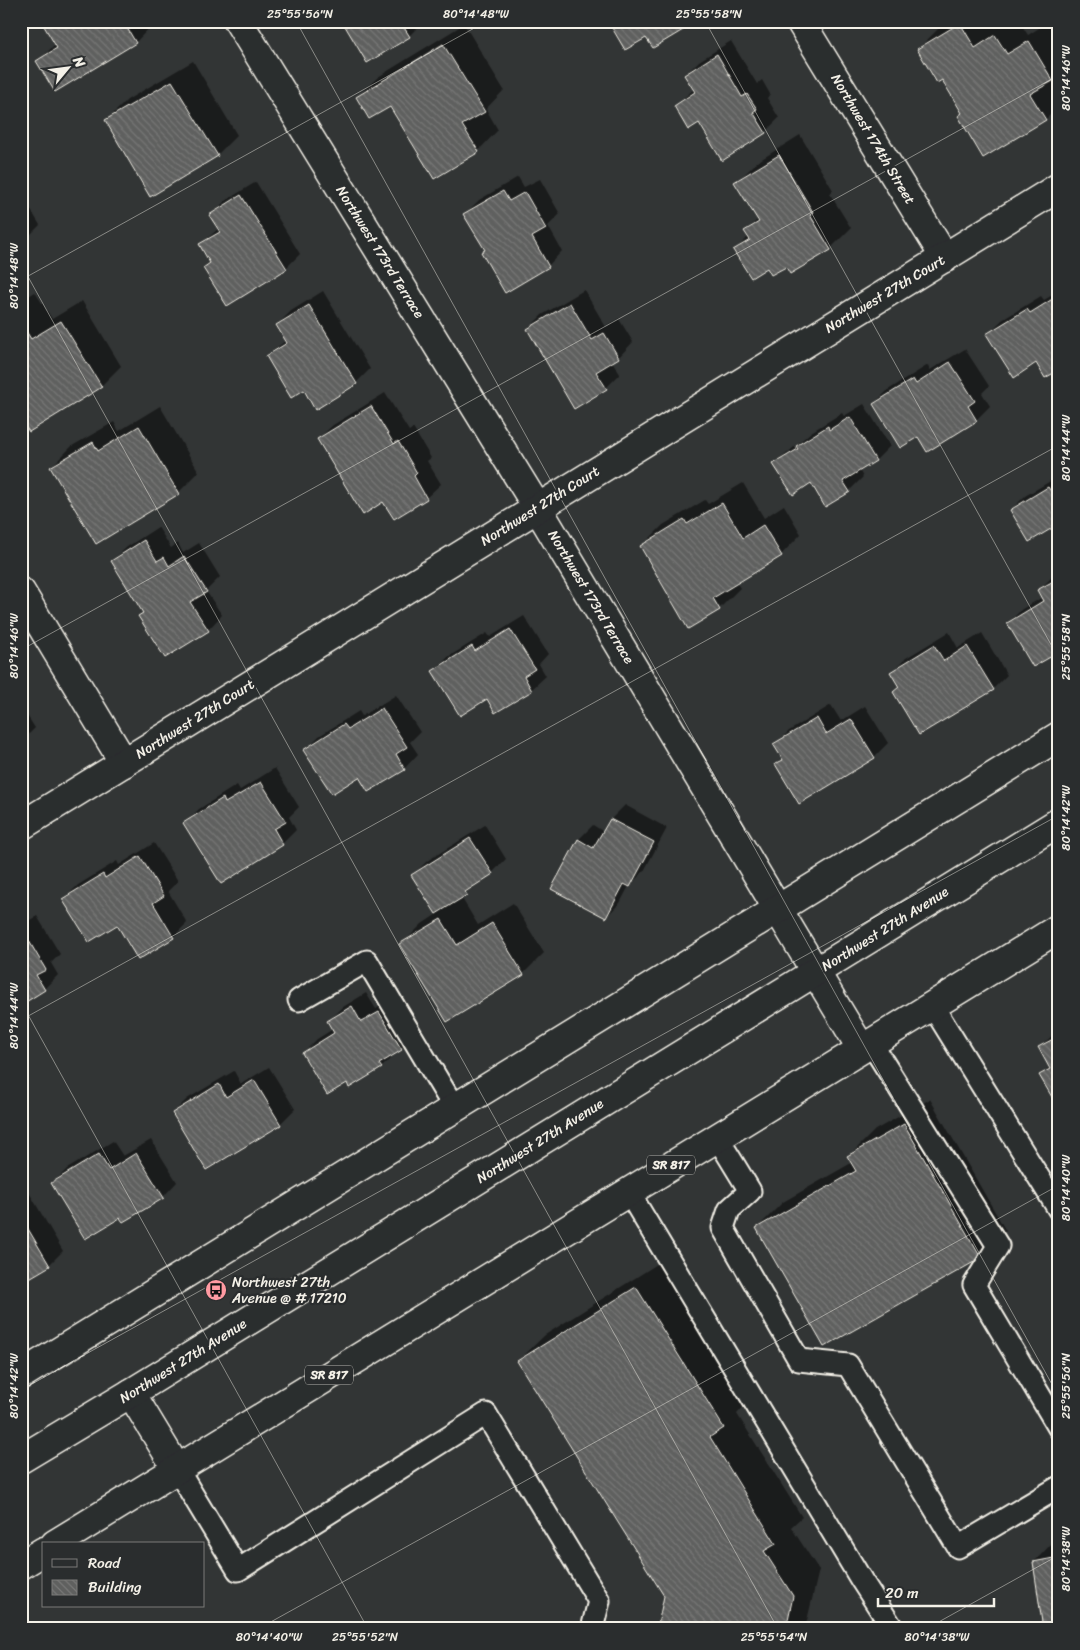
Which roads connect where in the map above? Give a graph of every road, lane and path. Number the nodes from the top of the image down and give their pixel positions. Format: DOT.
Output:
graph roads {
  1 [pos="238,21"];
  2 [pos="800,21"];
  3 [pos="1059,187"];
  4 [pos="945,258"];
  5 [pos="537,507"];
  6 [pos="21,592"];
  7 [pos="1059,736"];
  8 [pos="124,763"];
  9 [pos="1059,822"];
  10 [pos="21,826"];
  11 [pos="779,910"];
  12 [pos="1059,928"];
  13 [pos="815,972"];
  14 [pos="298,1000"];
  15 [pos="932,1005"];
  16 [pos="866,1045"];
  17 [pos="456,1109"];
  18 [pos="717,1137"];
  19 [pos="628,1191"];
  20 [pos="1059,1210"];
  21 [pos="21,1375"];
  22 [pos="132,1393"];
  23 [pos="1059,1428"];
  24 [pos="21,1459"];
  25 [pos="177,1469"];
  26 [pos="1059,1487"];
  27 [pos="58,1542"];
  28 [pos="42,1552"];
  29 [pos="21,1564"];
  30 [pos="592,1629"];
  31 [pos="893,1629"];
  1 -- 5 [label="street, Northwest 173rd Terrace"];
  2 -- 4 [label="street, Northwest 174th Street"];
  3 -- 4 [label="street, Northwest 27th Court"];
  4 -- 5 [label="street, Northwest 27th Court"];
  5 -- 8 [label="street, Northwest 27th Court"];
  5 -- 11 [label="street, Northwest 173rd Terrace"];
  6 -- 8 [label="street"];
  7 -- 11 [label="street"];
  8 -- 10 [label="street, Northwest 27th Court"];
  9 -- 13 [label="street, Northwest 27th Avenue"];
  11 -- 13 [label="street, Northwest 173rd Terrace"];
  11 -- 17 [label="street"];
  12 -- 15 [label="street, SR 817"];
  13 -- 16 [label="street, Northwest 173rd Terrace"];
  13 -- 22 [label="street, Northwest 27th Avenue"];
  14 -- 17 [label="lane"];
  15 -- 16 [label="street, SR 817"];
  15 -- 20 [label="lane"];
  16 -- 18 [label="street, SR 817"];
  16 -- 23 [label="lane"];
  17 -- 21 [label="street"];
  18 -- 19 [label="street, SR 817"];
  18 -- 26 [label="lane"];
  19 -- 25 [label="street, SR 817"];
  19 -- 31 [label="lane"];
  22 -- 24 [label="street, Northwest 27th Avenue"];
  22 -- 25 [label="street"];
  25 -- 27 [label="street, SR 817"];
  25 -- 30 [label="lane"];
  28 -- 29 [label="street"];
}
